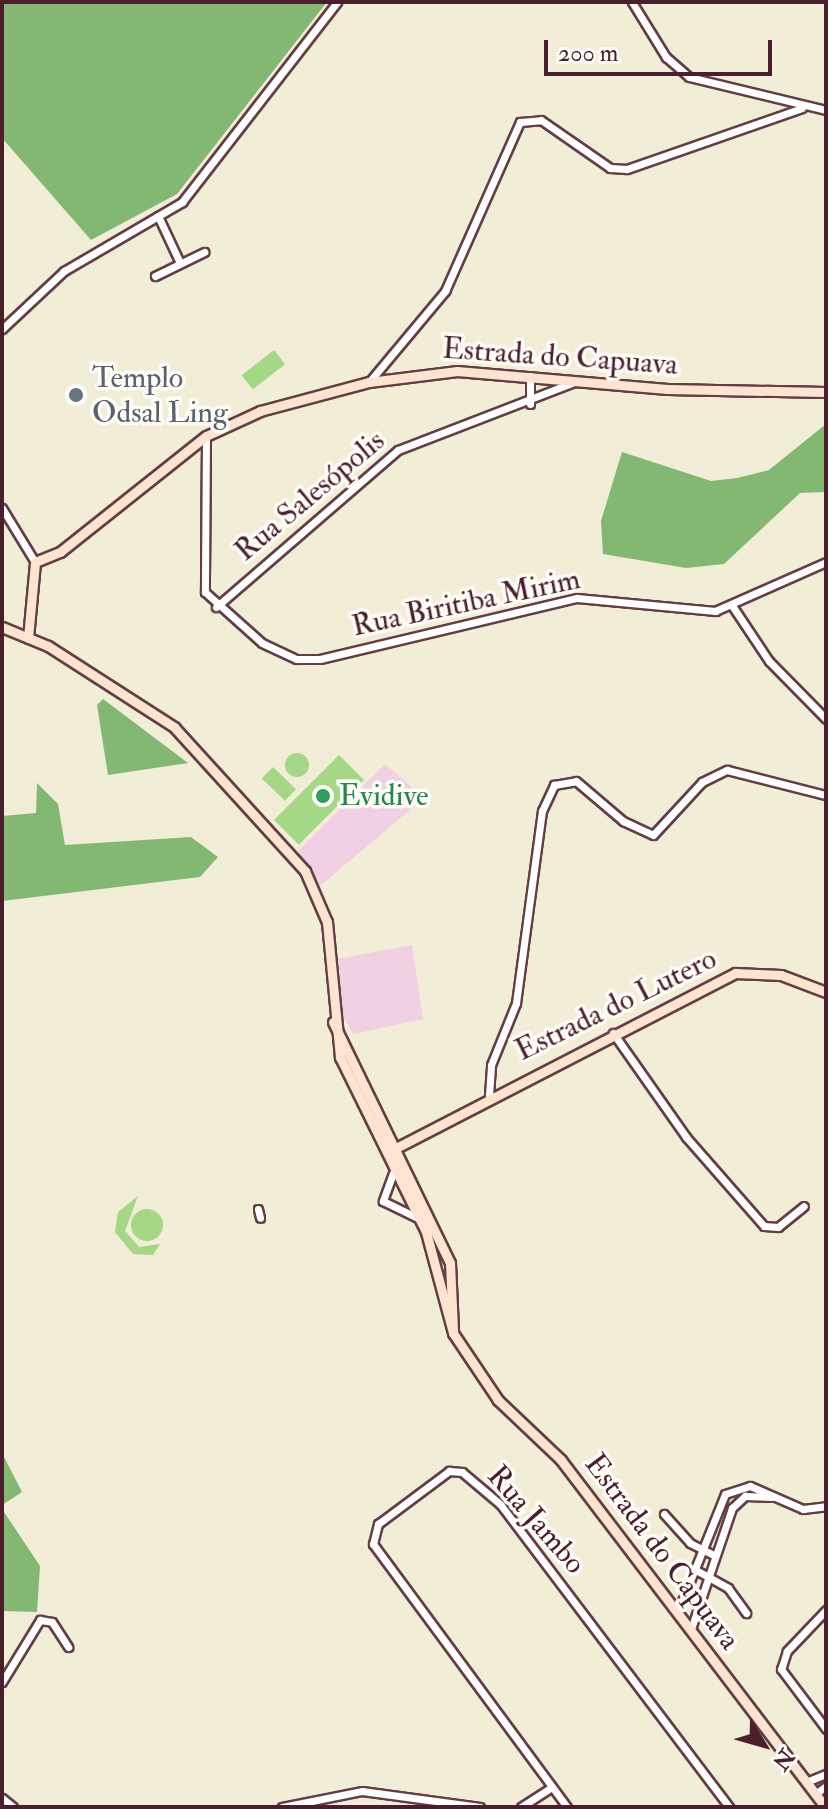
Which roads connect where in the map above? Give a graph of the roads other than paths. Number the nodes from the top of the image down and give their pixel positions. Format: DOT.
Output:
graph roads {
  1 [pos="337,2"];
  2 [pos="632,2"];
  3 [pos="802,108"];
  4 [pos="826,110"];
  5 [pos="158,216"];
  6 [pos="204,252"];
  7 [pos="180,263"];
  8 [pos="155,276"];
  9 [pos="2,329"];
  10 [pos="530,376"];
  11 [pos="369,382"];
  12 [pos="575,382"];
  13 [pos="826,392"];
  14 [pos="530,404"];
  15 [pos="206,436"];
  16 [pos="2,508"];
  17 [pos="35,562"];
  18 [pos="826,562"];
  19 [pos="216,607"];
  20 [pos="733,607"];
  21 [pos="2,627"];
  22 [pos="28,638"];
  23 [pos="826,719"];
  24 [pos="826,795"];
  25 [pos="826,992"];
  26 [pos="333,1022"];
  27 [pos="613,1033"];
  28 [pos="355,1058"];
  29 [pos="343,1064"];
  30 [pos="489,1095"];
  31 [pos="393,1146"];
  32 [pos="393,1173"];
  33 [pos="804,1206"];
  34 [pos="258,1209"];
  35 [pos="260,1218"];
  36 [pos="418,1218"];
  37 [pos="452,1271"];
  38 [pos="438,1274"];
  39 [pos="453,1333"];
  40 [pos="774,1497"];
  41 [pos="826,1506"];
  42 [pos="664,1514"];
  43 [pos="705,1536"];
  44 [pos="719,1542"];
  45 [pos="700,1550"];
  46 [pos="715,1556"];
  47 [pos="694,1569"];
  48 [pos="709,1576"];
  49 [pos="826,1610"];
  50 [pos="678,1611"];
  51 [pos="746,1613"];
  52 [pos="691,1629"];
  53 [pos="68,1647"];
  54 [pos="2,1682"];
  55 [pos="826,1729"];
  56 [pos="826,1774"];
  57 [pos="806,1782"];
  58 [pos="826,1786"];
  59 [pos="552,1787"];
  60 [pos="815,1794"];
  61 [pos="2,1798"];
  62 [pos="524,1806"];
  63 [pos="13,1807"];
  64 [pos="282,1807"];
  65 [pos="480,1807"];
  66 [pos="567,1807"];
  67 [pos="729,1807"];
  68 [pos="825,1807"];
  1 -- 5 [label="street"];
  2 -- 3 [label="street"];
  3 -- 4 [label="street"];
  3 -- 11 [label="street"];
  5 -- 7 [label="street"];
  5 -- 9 [label="street"];
  6 -- 7 [label="street"];
  7 -- 8 [label="street"];
  10 -- 11 [label="main road, Estrada do Capuava"];
  10 -- 12 [label="main road, Estrada do Capuava"];
  10 -- 14 [label="street"];
  11 -- 15 [label="main road, Estrada do Capuava"];
  12 -- 13 [label="main road, Estrada do Capuava"];
  12 -- 14 [label="street, Rua Salesópolis"];
  14 -- 19 [label="street, Rua Salesópolis"];
  15 -- 17 [label="main road, Estrada do Capuava"];
  15 -- 19 [label="street"];
  16 -- 17 [label="street"];
  17 -- 22 [label="main road"];
  18 -- 20 [label="street, Rua Biritiba Mirim"];
  19 -- 20 [label="street, Rua Biritiba Mirim"];
  20 -- 23 [label="street"];
  21 -- 22 [label="main road, Estrada do Capuava"];
  22 -- 26 [label="main road, Estrada do Capuava"];
  24 -- 30 [label="street"];
  25 -- 27 [label="main road, Estrada do Lutero"];
  26 -- 28 [label="main road, Estrada do Capuava"];
  26 -- 29 [label="main road, Estrada do Capuava"];
  27 -- 30 [label="main road, Estrada do Lutero"];
  27 -- 33 [label="street"];
  28 -- 29 [label="main road"];
  28 -- 31 [label="main road, Estrada do Capuava"];
  29 -- 32 [label="main road, Estrada do Capuava"];
  30 -- 31 [label="main road, Estrada do Lutero"];
  31 -- 37 [label="main road, Estrada do Capuava"];
  32 -- 36 [label="main road, Estrada do Capuava"];
  32 -- 36 [label="street"];
  34 -- 35 [label="street"];
  36 -- 38 [label="main road, Estrada do Capuava"];
  37 -- 38 [label="main road"];
  37 -- 39 [label="main road, Estrada do Capuava"];
  38 -- 39 [label="main road, Estrada do Capuava"];
  39 -- 50 [label="main road, Estrada do Capuava"];
  40 -- 41 [label="street"];
  40 -- 43 [label="street"];
  40 -- 44 [label="street"];
  42 -- 45 [label="street"];
  43 -- 44 [label="street"];
  43 -- 45 [label="street"];
  44 -- 46 [label="street"];
  45 -- 46 [label="street"];
  45 -- 47 [label="street"];
  46 -- 48 [label="street"];
  47 -- 48 [label="street"];
  47 -- 50 [label="street"];
  48 -- 51 [label="street"];
  48 -- 52 [label="street"];
  49 -- 55 [label="street"];
  50 -- 52 [label="main road, Estrada do Capuava"];
  52 -- 57 [label="main road, Estrada do Capuava"];
  53 -- 54 [label="street"];
  56 -- 57 [label="street"];
  57 -- 60 [label="main road, Estrada do Capuava"];
  58 -- 60 [label="street"];
  59 -- 62 [label="street"];
  59 -- 66 [label="street, Rua Jambo"];
  59 -- 67 [label="street, Rua Jambo"];
  60 -- 68 [label="main road, Estrada do Capuava"];
  61 -- 63 [label="street"];
  64 -- 65 [label="street"];
}
